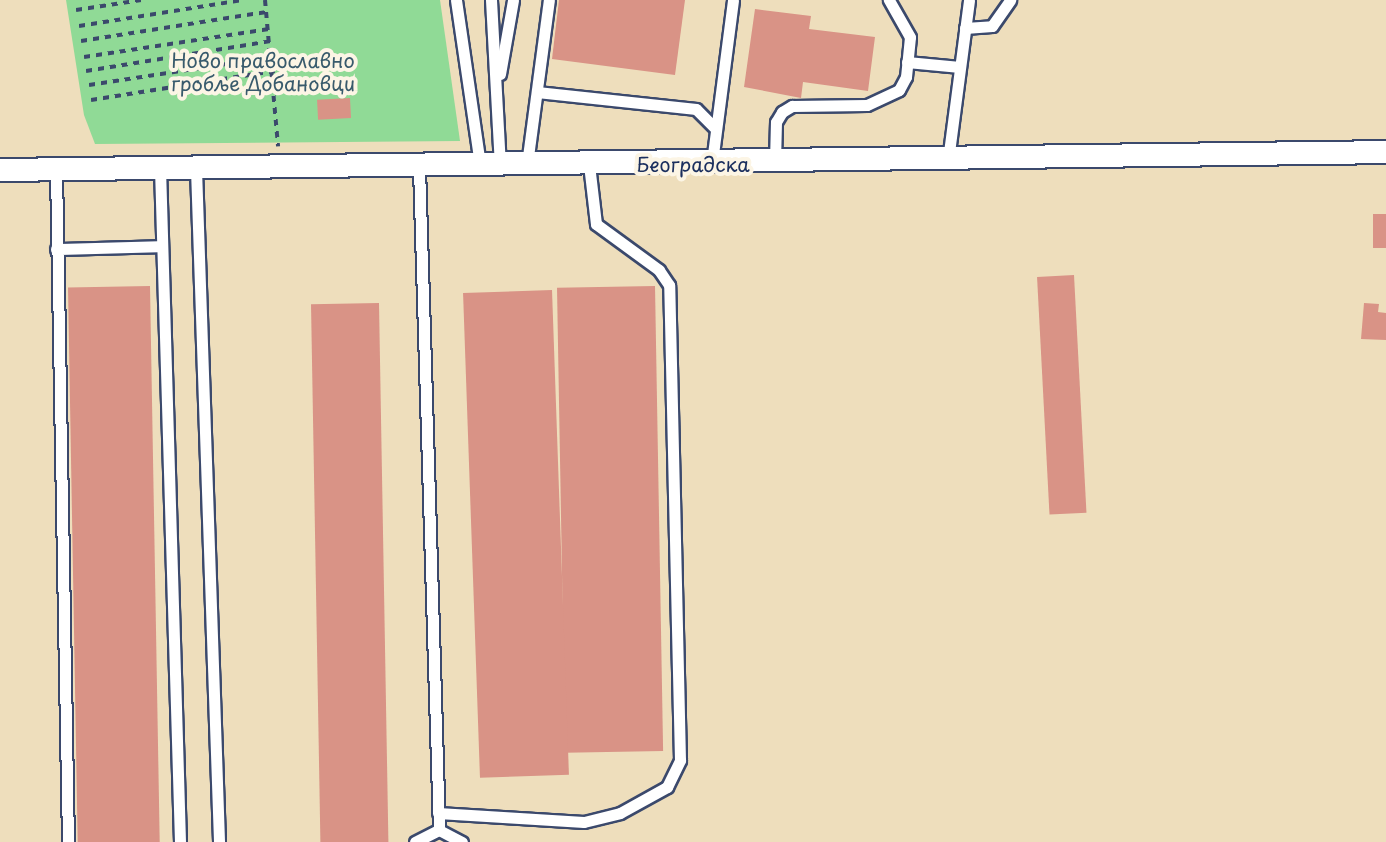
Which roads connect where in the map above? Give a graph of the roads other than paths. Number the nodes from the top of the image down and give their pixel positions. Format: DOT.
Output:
graph roads {
  1 [pos="456,0"];
  2 [pos="491,0"];
  3 [pos="501,0"];
  4 [pos="513,0"];
  5 [pos="549,0"];
  6 [pos="733,0"];
  7 [pos="889,0"];
  8 [pos="969,0"];
  9 [pos="1010,0"];
  10 [pos="493,18"];
  11 [pos="965,28"];
  12 [pos="907,62"];
  13 [pos="960,67"];
  14 [pos="537,92"];
  15 [pos="496,94"];
  16 [pos="716,129"];
  17 [pos="1386,152"];
  18 [pos="948,160"];
  19 [pos="775,163"];
  20 [pos="527,164"];
  21 [pos="589,164"];
  22 [pos="712,164"];
  23 [pos="490,165"];
  24 [pos="419,167"];
  25 [pos="160,168"];
  26 [pos="56,169"];
  27 [pos="196,169"];
  28 [pos="0,170"];
  29 [pos="161,246"];
  30 [pos="56,249"];
  31 [pos="438,813"];
  32 [pos="439,830"];
  33 [pos="68,842"];
  34 [pos="180,842"];
  35 [pos="219,842"];
  36 [pos="415,842"];
  37 [pos="462,842"];
  1 -- 23 [label="lane"];
  2 -- 10 [label="lane"];
  3 -- 10 [label="lane"];
  4 -- 15 [label="lane"];
  5 -- 14 [label="lane"];
  6 -- 16 [label="lane"];
  7 -- 12 [label="lane"];
  8 -- 11 [label="lane"];
  9 -- 11 [label="lane"];
  10 -- 15 [label="lane"];
  11 -- 13 [label="lane"];
  12 -- 13 [label="lane"];
  12 -- 19 [label="lane"];
  13 -- 18 [label="lane"];
  14 -- 16 [label="lane"];
  14 -- 20 [label="lane"];
  15 -- 23 [label="lane"];
  16 -- 22 [label="lane"];
  17 -- 18 [label="street, Београдска"];
  18 -- 19 [label="street, Београдска"];
  19 -- 22 [label="street, Београдска"];
  20 -- 21 [label="street, Београдска"];
  20 -- 23 [label="street, Београдска"];
  21 -- 22 [label="street, Београдска"];
  21 -- 31 [label="lane"];
  23 -- 24 [label="street, Београдска"];
  24 -- 27 [label="street, Београдска"];
  24 -- 31 [label="lane"];
  25 -- 26 [label="street, Београдска"];
  25 -- 27 [label="street, Београдска"];
  25 -- 29 [label="lane"];
  26 -- 28 [label="street, Београдска"];
  26 -- 30 [label="lane"];
  27 -- 35 [label="lane"];
  29 -- 30 [label="lane"];
  29 -- 34 [label="lane"];
  30 -- 33 [label="lane"];
  31 -- 32 [label="lane"];
  32 -- 36 [label="lane"];
  32 -- 37 [label="lane"];
}
